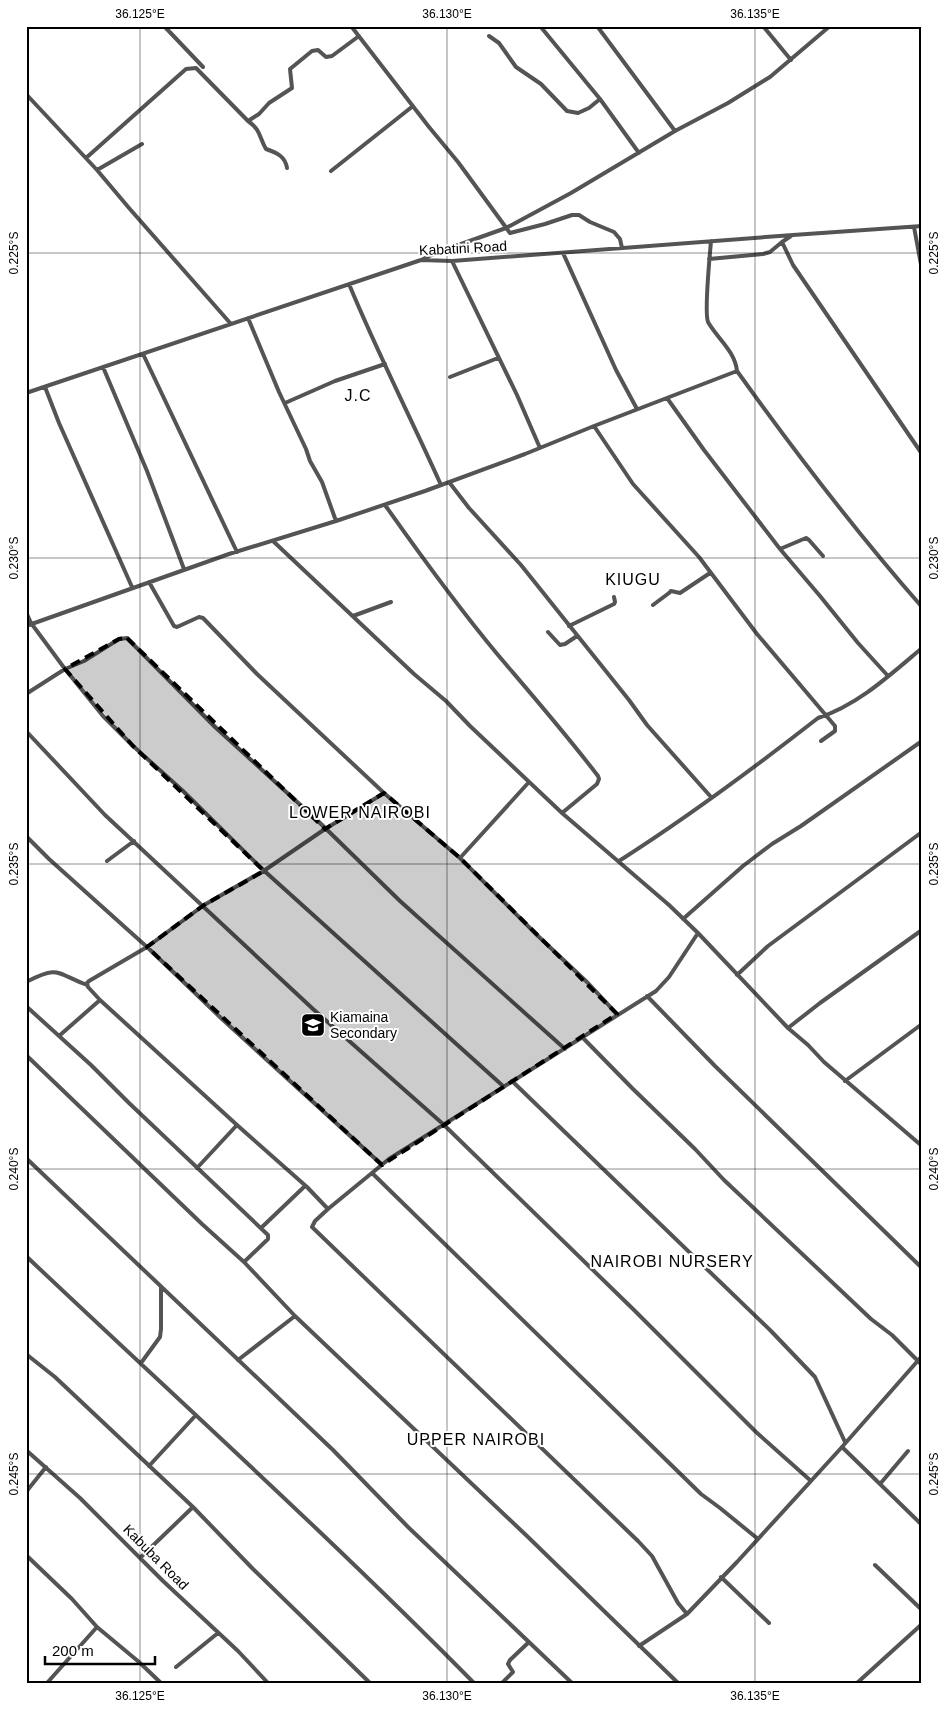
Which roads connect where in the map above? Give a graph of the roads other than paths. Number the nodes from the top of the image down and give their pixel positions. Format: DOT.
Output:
graph roads {
  1 [pos="164,26"];
  2 [pos="351,26"];
  3 [pos="540,26"];
  4 [pos="596,26"];
  5 [pos="763,26"];
  6 [pos="830,26"];
  7 [pos="359,36"];
  8 [pos="489,36"];
  9 [pos="791,60"];
  10 [pos="203,67"];
  11 [pos="26,94"];
  12 [pos="600,99"];
  13 [pos="413,106"];
  14 [pos="248,121"];
  15 [pos="675,131"];
  16 [pos="142,144"];
  17 [pos="639,154"];
  18 [pos="86,158"];
  19 [pos="287,168"];
  20 [pos="97,170"];
  21 [pos="331,170"];
  22 [pos="922,226"];
  23 [pos="914,227"];
  24 [pos="506,228"];
  25 [pos="793,235"];
  26 [pos="712,241"];
  27 [pos="782,242"];
  28 [pos="622,248"];
  29 [pos="563,253"];
  30 [pos="709,259"];
  31 [pos="421,260"];
  32 [pos="452,261"];
  33 [pos="922,270"];
  34 [pos="349,284"];
  35 [pos="248,318"];
  36 [pos="231,324"];
  37 [pos="143,354"];
  38 [pos="498,358"];
  39 [pos="385,364"];
  40 [pos="103,367"];
  41 [pos="737,371"];
  42 [pos="450,377"];
  43 [pos="45,387"];
  44 [pos="26,393"];
  45 [pos="667,398"];
  46 [pos="285,402"];
  47 [pos="637,409"];
  48 [pos="594,426"];
  49 [pos="540,448"];
  50 [pos="922,454"];
  51 [pos="449,482"];
  52 [pos="441,485"];
  53 [pos="385,505"];
  54 [pos="336,521"];
  55 [pos="273,541"];
  56 [pos="780,549"];
  57 [pos="237,552"];
  58 [pos="823,556"];
  59 [pos="184,569"];
  60 [pos="710,573"];
  61 [pos="149,582"];
  62 [pos="132,587"];
  63 [pos="614,597"];
  64 [pos="391,602"];
  65 [pos="653,605"];
  66 [pos="922,607"];
  67 [pos="26,612"];
  68 [pos="353,616"];
  69 [pos="31,624"];
  70 [pos="26,626"];
  71 [pos="569,626"];
  72 [pos="548,632"];
  73 [pos="577,636"];
  74 [pos="922,648"];
  75 [pos="65,670"];
  76 [pos="888,676"];
  77 [pos="26,694"];
  78 [pos="825,716"];
  79 [pos="26,731"];
  80 [pos="821,741"];
  81 [pos="922,741"];
  82 [pos="529,782"];
  83 [pos="384,793"];
  84 [pos="711,797"];
  85 [pos="562,813"];
  86 [pos="325,830"];
  87 [pos="922,832"];
  88 [pos="26,836"];
  89 [pos="134,841"];
  90 [pos="460,858"];
  91 [pos="107,861"];
  92 [pos="619,861"];
  93 [pos="265,870"];
  94 [pos="204,905"];
  95 [pos="683,919"];
  96 [pos="922,930"];
  97 [pos="698,933"];
  98 [pos="147,947"];
  99 [pos="737,975"];
  100 [pos="26,982"];
  101 [pos="87,985"];
  102 [pos="647,996"];
  103 [pos="100,1000"];
  104 [pos="26,1006"];
  105 [pos="617,1014"];
  106 [pos="922,1024"];
  107 [pos="788,1028"];
  108 [pos="59,1036"];
  109 [pos="583,1038"];
  110 [pos="565,1049"];
  111 [pos="26,1055"];
  112 [pos="512,1081"];
  113 [pos="845,1081"];
  114 [pos="503,1086"];
  115 [pos="443,1124"];
  116 [pos="237,1125"];
  117 [pos="922,1146"];
  118 [pos="26,1158"];
  119 [pos="382,1165"];
  120 [pos="198,1168"];
  121 [pos="372,1173"];
  122 [pos="306,1186"];
  123 [pos="328,1209"];
  124 [pos="261,1228"];
  125 [pos="26,1256"];
  126 [pos="244,1262"];
  127 [pos="922,1268"];
  128 [pos="161,1287"];
  129 [pos="296,1316"];
  130 [pos="26,1354"];
  131 [pos="922,1356"];
  132 [pos="30,1357"];
  133 [pos="26,1360"];
  134 [pos="238,1360"];
  135 [pos="918,1361"];
  136 [pos="141,1363"];
  137 [pos="922,1365"];
  138 [pos="196,1415"];
  139 [pos="845,1442"];
  140 [pos="842,1447"];
  141 [pos="26,1450"];
  142 [pos="908,1451"];
  143 [pos="149,1466"];
  144 [pos="46,1467"];
  145 [pos="812,1481"];
  146 [pos="880,1484"];
  147 [pos="26,1492"];
  148 [pos="192,1507"];
  149 [pos="922,1526"];
  150 [pos="758,1539"];
  151 [pos="26,1555"];
  152 [pos="141,1557"];
  153 [pos="875,1565"];
  154 [pos="721,1578"];
  155 [pos="922,1610"];
  156 [pos="687,1614"];
  157 [pos="769,1622"];
  158 [pos="922,1624"];
  159 [pos="97,1627"];
  160 [pos="218,1633"];
  161 [pos="529,1642"];
  162 [pos="639,1646"];
  163 [pos="176,1667"];
  164 [pos="47,1683"];
  165 [pos="161,1683"];
  166 [pos="268,1683"];
  167 [pos="370,1683"];
  168 [pos="474,1683"];
  169 [pos="502,1683"];
  170 [pos="572,1683"];
  171 [pos="678,1683"];
  172 [pos="857,1683"];
  1 -- 10 [label="street"];
  2 -- 7 [label="street"];
  3 -- 12 [label="street"];
  4 -- 15 [label="street"];
  5 -- 9 [label="street"];
  6 -- 9 [label="street"];
  7 -- 13 [label="street"];
  7 -- 14 [label="street"];
  8 -- 12 [label="street"];
  9 -- 15 [label="street"];
  11 -- 18 [label="street"];
  12 -- 17 [label="street"];
  13 -- 21 [label="street"];
  13 -- 24 [label="street"];
  14 -- 18 [label="street"];
  14 -- 19 [label="street"];
  15 -- 17 [label="street"];
  16 -- 20 [label="street"];
  17 -- 24 [label="street"];
  18 -- 20 [label="street"];
  20 -- 36 [label="street"];
  22 -- 23 [label="street, Kabatini Road"];
  23 -- 25 [label="street, Kabatini Road"];
  23 -- 33 [label="street"];
  24 -- 28 [label="street"];
  24 -- 31 [label="street"];
  25 -- 26 [label="street, Kabatini Road"];
  25 -- 27 [label="street"];
  26 -- 28 [label="street, Kabatini Road"];
  26 -- 30 [label="street"];
  27 -- 30 [label="street"];
  27 -- 50 [label="street"];
  28 -- 29 [label="street, Kabatini Road"];
  29 -- 32 [label="street, Kabatini Road"];
  29 -- 47 [label="street"];
  30 -- 41 [label="street"];
  31 -- 32 [label="street, Kabatini Road"];
  31 -- 34 [label="street, Kabatini Road"];
  32 -- 38 [label="street"];
  34 -- 35 [label="street, Kabatini Road"];
  34 -- 39 [label="street"];
  35 -- 36 [label="street, Kabatini Road"];
  35 -- 46 [label="street"];
  36 -- 37 [label="street, Kabatini Road"];
  37 -- 40 [label="street, Kabatini Road"];
  37 -- 57 [label="street"];
  38 -- 42 [label="street"];
  38 -- 49 [label="street"];
  39 -- 46 [label="street"];
  39 -- 52 [label="street"];
  40 -- 43 [label="street, Kabatini Road"];
  40 -- 59 [label="street"];
  41 -- 45 [label="street"];
  41 -- 66 [label="street"];
  43 -- 44 [label="street, Kabatini Road"];
  43 -- 62 [label="street"];
  45 -- 47 [label="street"];
  45 -- 56 [label="street"];
  46 -- 54 [label="street"];
  47 -- 48 [label="street"];
  48 -- 49 [label="street"];
  48 -- 60 [label="street"];
  49 -- 51 [label="street"];
  51 -- 52 [label="street"];
  51 -- 71 [label="street"];
  52 -- 53 [label="street"];
  53 -- 54 [label="street"];
  53 -- 85 [label="street"];
  54 -- 55 [label="street"];
  55 -- 57 [label="street"];
  55 -- 68 [label="street"];
  56 -- 58 [label="street"];
  56 -- 76 [label="street"];
  57 -- 59 [label="street"];
  59 -- 61 [label="street"];
  60 -- 65 [label="street"];
  60 -- 78 [label="street"];
  61 -- 62 [label="street"];
  61 -- 83 [label="street"];
  62 -- 69 [label="street"];
  63 -- 71 [label="street"];
  64 -- 68 [label="street"];
  67 -- 69 [label="street"];
  68 -- 82 [label="street"];
  69 -- 70 [label="street"];
  69 -- 75 [label="street"];
  71 -- 73 [label="street"];
  72 -- 73 [label="street"];
  73 -- 84 [label="street"];
  74 -- 76 [label="street"];
  75 -- 77 [label="street"];
  75 -- 86 [label="street"];
  75 -- 93 [label="street"];
  76 -- 78 [label="street"];
  78 -- 80 [label="street"];
  78 -- 84 [label="street"];
  79 -- 89 [label="street"];
  81 -- 95 [label="street"];
  82 -- 85 [label="street"];
  82 -- 90 [label="street"];
  83 -- 86 [label="street"];
  83 -- 90 [label="street"];
  84 -- 92 [label="street"];
  85 -- 92 [label="street"];
  86 -- 93 [label="street"];
  86 -- 110 [label="street"];
  87 -- 99 [label="street"];
  88 -- 98 [label="street"];
  89 -- 91 [label="street"];
  89 -- 94 [label="street"];
  90 -- 105 [label="street"];
  92 -- 95 [label="street"];
  93 -- 94 [label="street"];
  93 -- 114 [label="street"];
  94 -- 98 [label="street"];
  94 -- 115 [label="street"];
  95 -- 97 [label="street"];
  96 -- 107 [label="street"];
  97 -- 99 [label="street"];
  97 -- 102 [label="street"];
  98 -- 101 [label="street"];
  98 -- 119 [label="street"];
  99 -- 107 [label="street"];
  100 -- 101 [label="street"];
  101 -- 103 [label="street"];
  102 -- 105 [label="street"];
  102 -- 127 [label="street"];
  103 -- 108 [label="street"];
  103 -- 116 [label="street"];
  104 -- 108 [label="street"];
  105 -- 109 [label="street"];
  106 -- 113 [label="street"];
  107 -- 113 [label="street"];
  108 -- 120 [label="street"];
  109 -- 110 [label="street"];
  109 -- 135 [label="street"];
  110 -- 112 [label="street"];
  111 -- 126 [label="street"];
  112 -- 114 [label="street"];
  112 -- 139 [label="street"];
  113 -- 117 [label="street"];
  114 -- 115 [label="street"];
  115 -- 119 [label="street"];
  115 -- 145 [label="street"];
  116 -- 120 [label="street"];
  116 -- 122 [label="street"];
  118 -- 128 [label="street"];
  119 -- 121 [label="street"];
  120 -- 124 [label="street"];
  121 -- 123 [label="street"];
  121 -- 150 [label="street"];
  122 -- 123 [label="street"];
  122 -- 124 [label="street"];
  123 -- 156 [label="street"];
  124 -- 126 [label="street"];
  125 -- 136 [label="street"];
  126 -- 129 [label="street"];
  128 -- 134 [label="street"];
  128 -- 136 [label="street"];
  129 -- 134 [label="street"];
  129 -- 162 [label="street"];
  130 -- 132 [label="street"];
  131 -- 135 [label="street"];
  132 -- 133 [label="street"];
  132 -- 143 [label="street"];
  134 -- 161 [label="street"];
  135 -- 137 [label="street"];
  135 -- 139 [label="street"];
  136 -- 138 [label="street"];
  138 -- 143 [label="street"];
  138 -- 168 [label="street"];
  139 -- 140 [label="street"];
  140 -- 145 [label="street"];
  140 -- 146 [label="street"];
  141 -- 144 [label="street, Kabuba Road"];
  142 -- 146 [label="street"];
  143 -- 148 [label="street"];
  144 -- 147 [label="street"];
  144 -- 152 [label="street, Kabuba Road"];
  145 -- 150 [label="street"];
  146 -- 149 [label="street"];
  148 -- 152 [label="street"];
  148 -- 167 [label="street"];
  150 -- 154 [label="street"];
  151 -- 159 [label="street"];
  152 -- 160 [label="street, Kabuba Road"];
  153 -- 155 [label="street"];
  154 -- 156 [label="street"];
  154 -- 157 [label="street"];
  156 -- 162 [label="street"];
  158 -- 172 [label="street"];
  159 -- 164 [label="street"];
  159 -- 165 [label="street"];
  160 -- 163 [label="street"];
  160 -- 166 [label="street, Kabuba Road"];
  161 -- 169 [label="street"];
  161 -- 170 [label="street"];
  162 -- 171 [label="street"];
}
